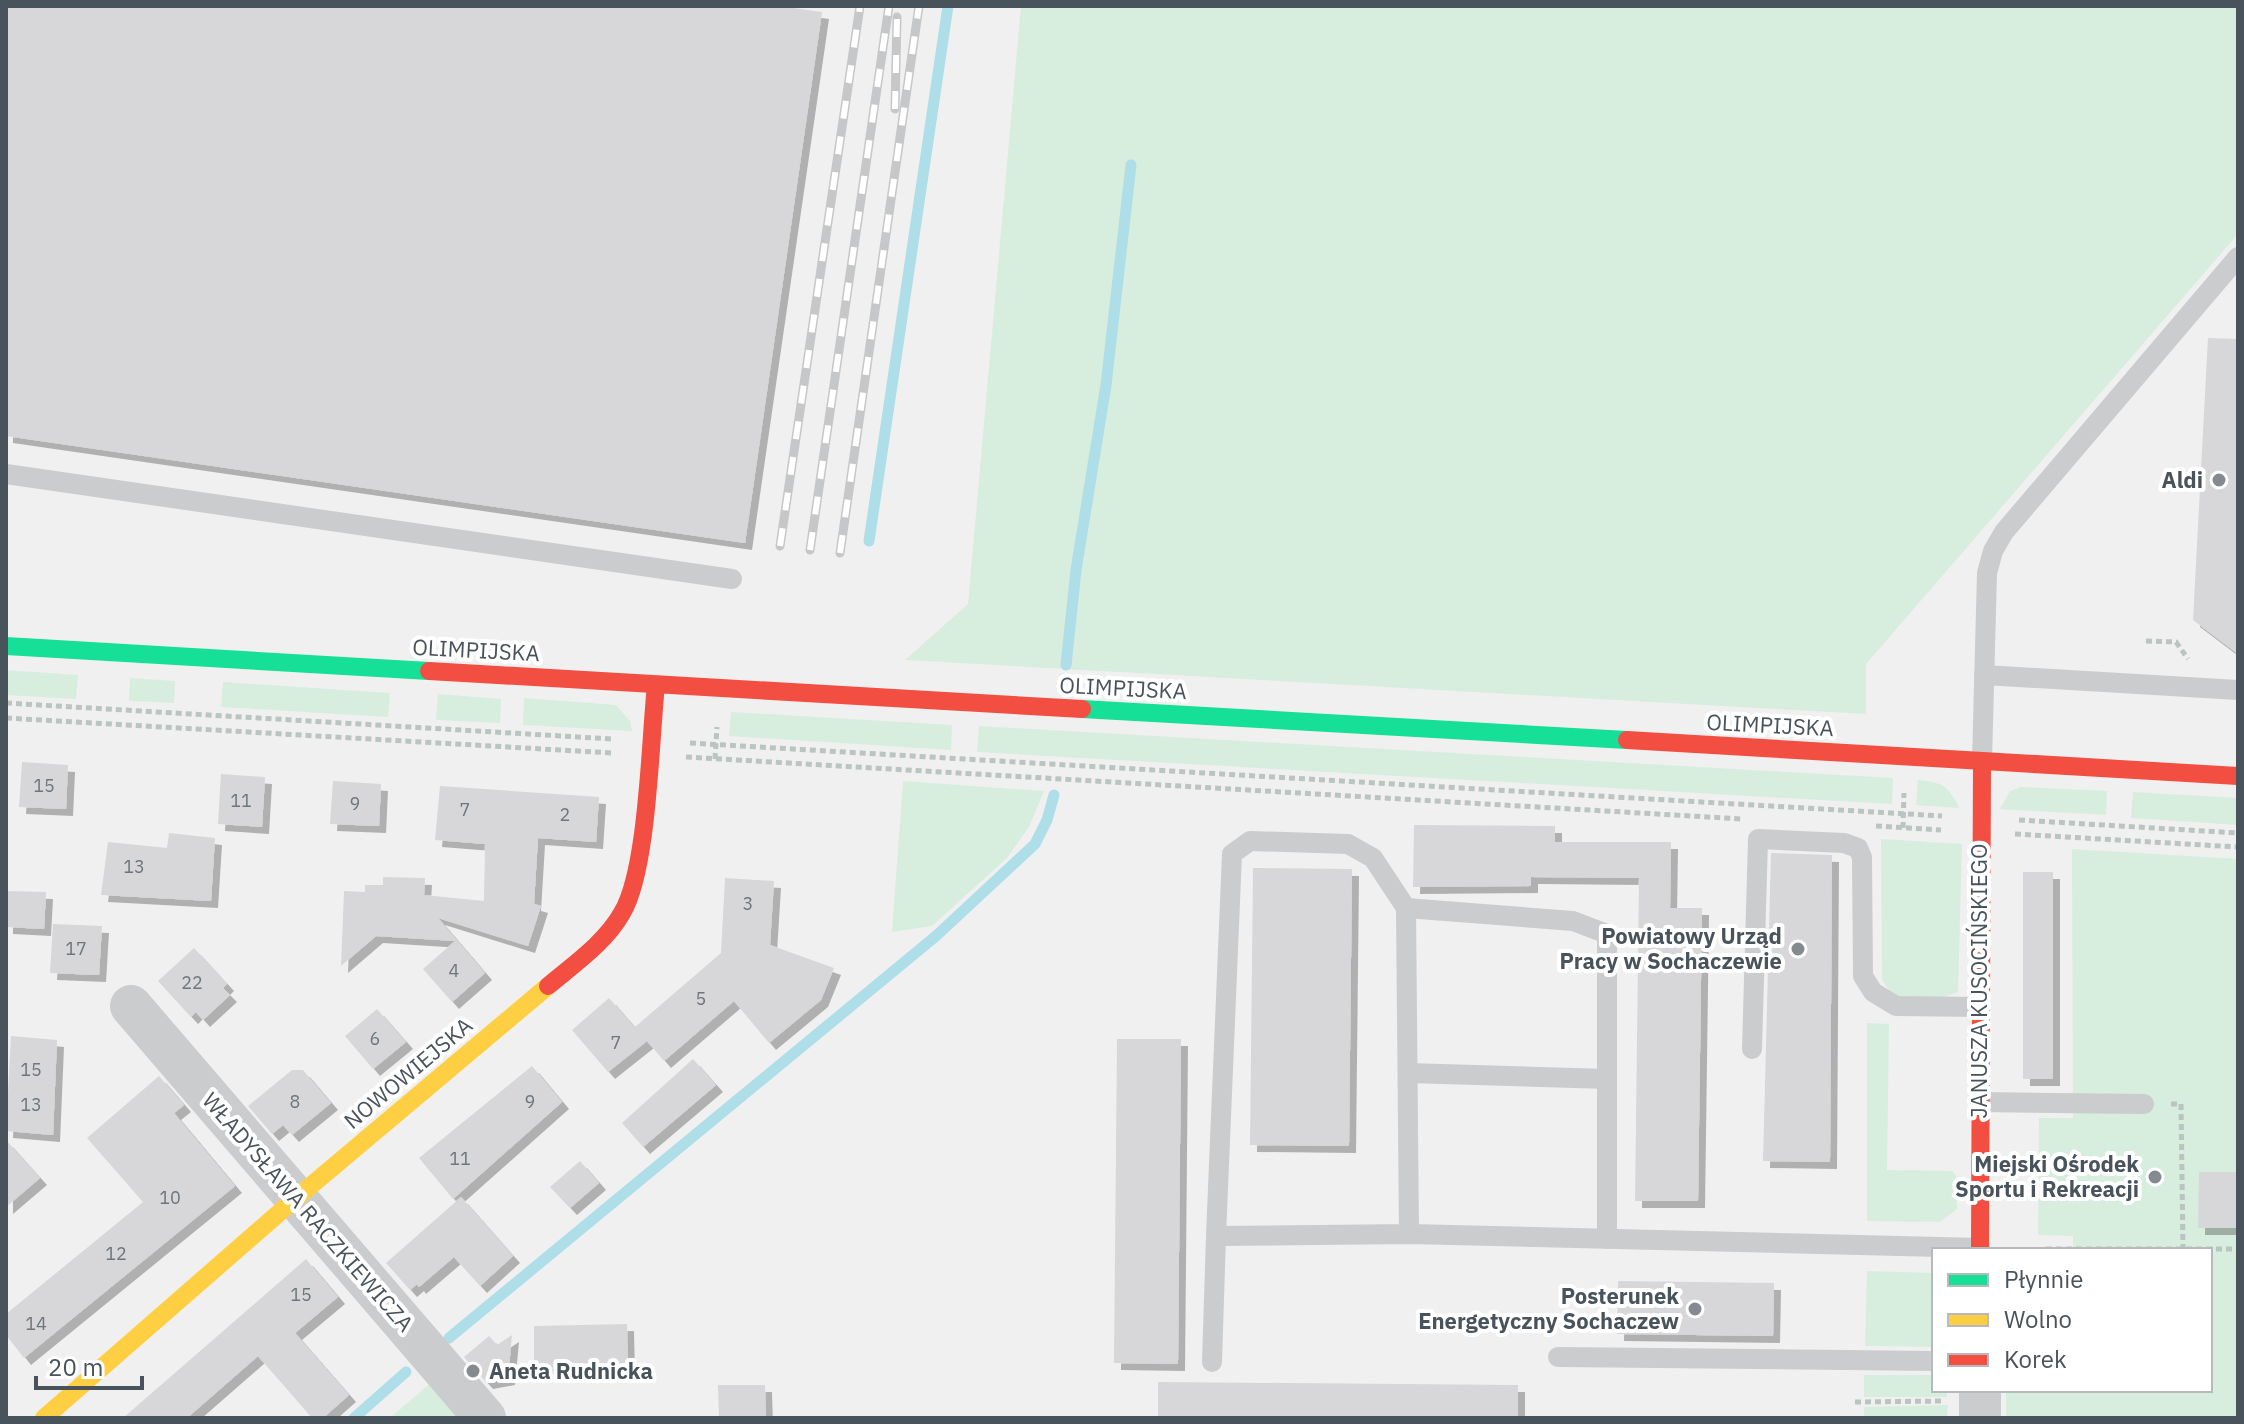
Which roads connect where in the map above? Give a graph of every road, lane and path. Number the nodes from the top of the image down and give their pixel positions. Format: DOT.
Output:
graph roads {
  1 [pos="2238,257"];
  2 [pos="6,474"];
  3 [pos="732,579"];
  4 [pos="6,646"];
  5 [pos="1984,675"];
  6 [pos="656,685"];
  7 [pos="2238,690"];
  8 [pos="6,703"];
  9 [pos="6,718"];
  10 [pos="651,748"];
  11 [pos="1982,761"];
  12 [pos="2238,776"];
  13 [pos="1750,819"];
  14 [pos="1979,825"];
  15 [pos="1861,826"];
  16 [pos="2238,833"];
  17 [pos="2238,847"];
  18 [pos="1406,908"];
  19 [pos="131,1006"];
  20 [pos="1979,1007"];
  21 [pos="1752,1049"];
  22 [pos="1408,1073"];
  23 [pos="1607,1079"];
  24 [pos="1979,1102"];
  25 [pos="2144,1104"];
  26 [pos="295,1199"];
  27 [pos="1409,1234"];
  28 [pos="1216,1236"];
  29 [pos="1607,1239"];
  30 [pos="1943,1248"];
  31 [pos="1980,1248"];
  32 [pos="2183,1248"];
  33 [pos="2212,1249"];
  34 [pos="2238,1249"];
  35 [pos="1558,1357"];
  36 [pos="1932,1361"];
  37 [pos="1212,1362"];
  38 [pos="1855,1402"];
  39 [pos="1971,1403"];
  40 [pos="44,1418"];
  41 [pos="485,1418"];
  1 -- 5 [label="lane"];
  2 -- 3 [label="lane"];
  4 -- 6 [label="street, OLIMPIJSKA"];
  5 -- 7 [label="lane"];
  5 -- 11 [label="lane"];
  6 -- 10 [label="street, NOWOWIEJSKA"];
  6 -- 11 [label="street, OLIMPIJSKA"];
  8 -- 10 [label="path"];
  9 -- 10 [label="path"];
  10 -- 13 [label="path"];
  10 -- 14 [label="path"];
  10 -- 26 [label="street, NOWOWIEJSKA"];
  11 -- 12 [label="street, OLIMPIJSKA"];
  11 -- 14 [label="street, JANUSZA KUSOCIŃSKIEGO"];
  14 -- 15 [label="path"];
  14 -- 16 [label="path"];
  14 -- 17 [label="path"];
  14 -- 20 [label="street, JANUSZA KUSOCIŃSKIEGO"];
  18 -- 22 [label="lane"];
  18 -- 23 [label="lane"];
  18 -- 28 [label="lane"];
  19 -- 26 [label="street, WŁADYSŁAWA RACZKIEWICZA"];
  20 -- 21 [label="lane"];
  20 -- 24 [label="street, JANUSZA KUSOCIŃSKIEGO"];
  22 -- 23 [label="lane"];
  22 -- 27 [label="lane"];
  23 -- 29 [label="lane"];
  24 -- 25 [label="lane"];
  24 -- 31 [label="street, JANUSZA KUSOCIŃSKIEGO"];
  25 -- 32 [label="path"];
  26 -- 40 [label="street, NOWOWIEJSKA"];
  26 -- 41 [label="street, WŁADYSŁAWA RACZKIEWICZA"];
  27 -- 28 [label="lane"];
  27 -- 29 [label="lane"];
  28 -- 37 [label="lane"];
  29 -- 30 [label="lane"];
  33 -- 34 [label="path"];
  35 -- 36 [label="lane"];
  38 -- 39 [label="path"];
}
